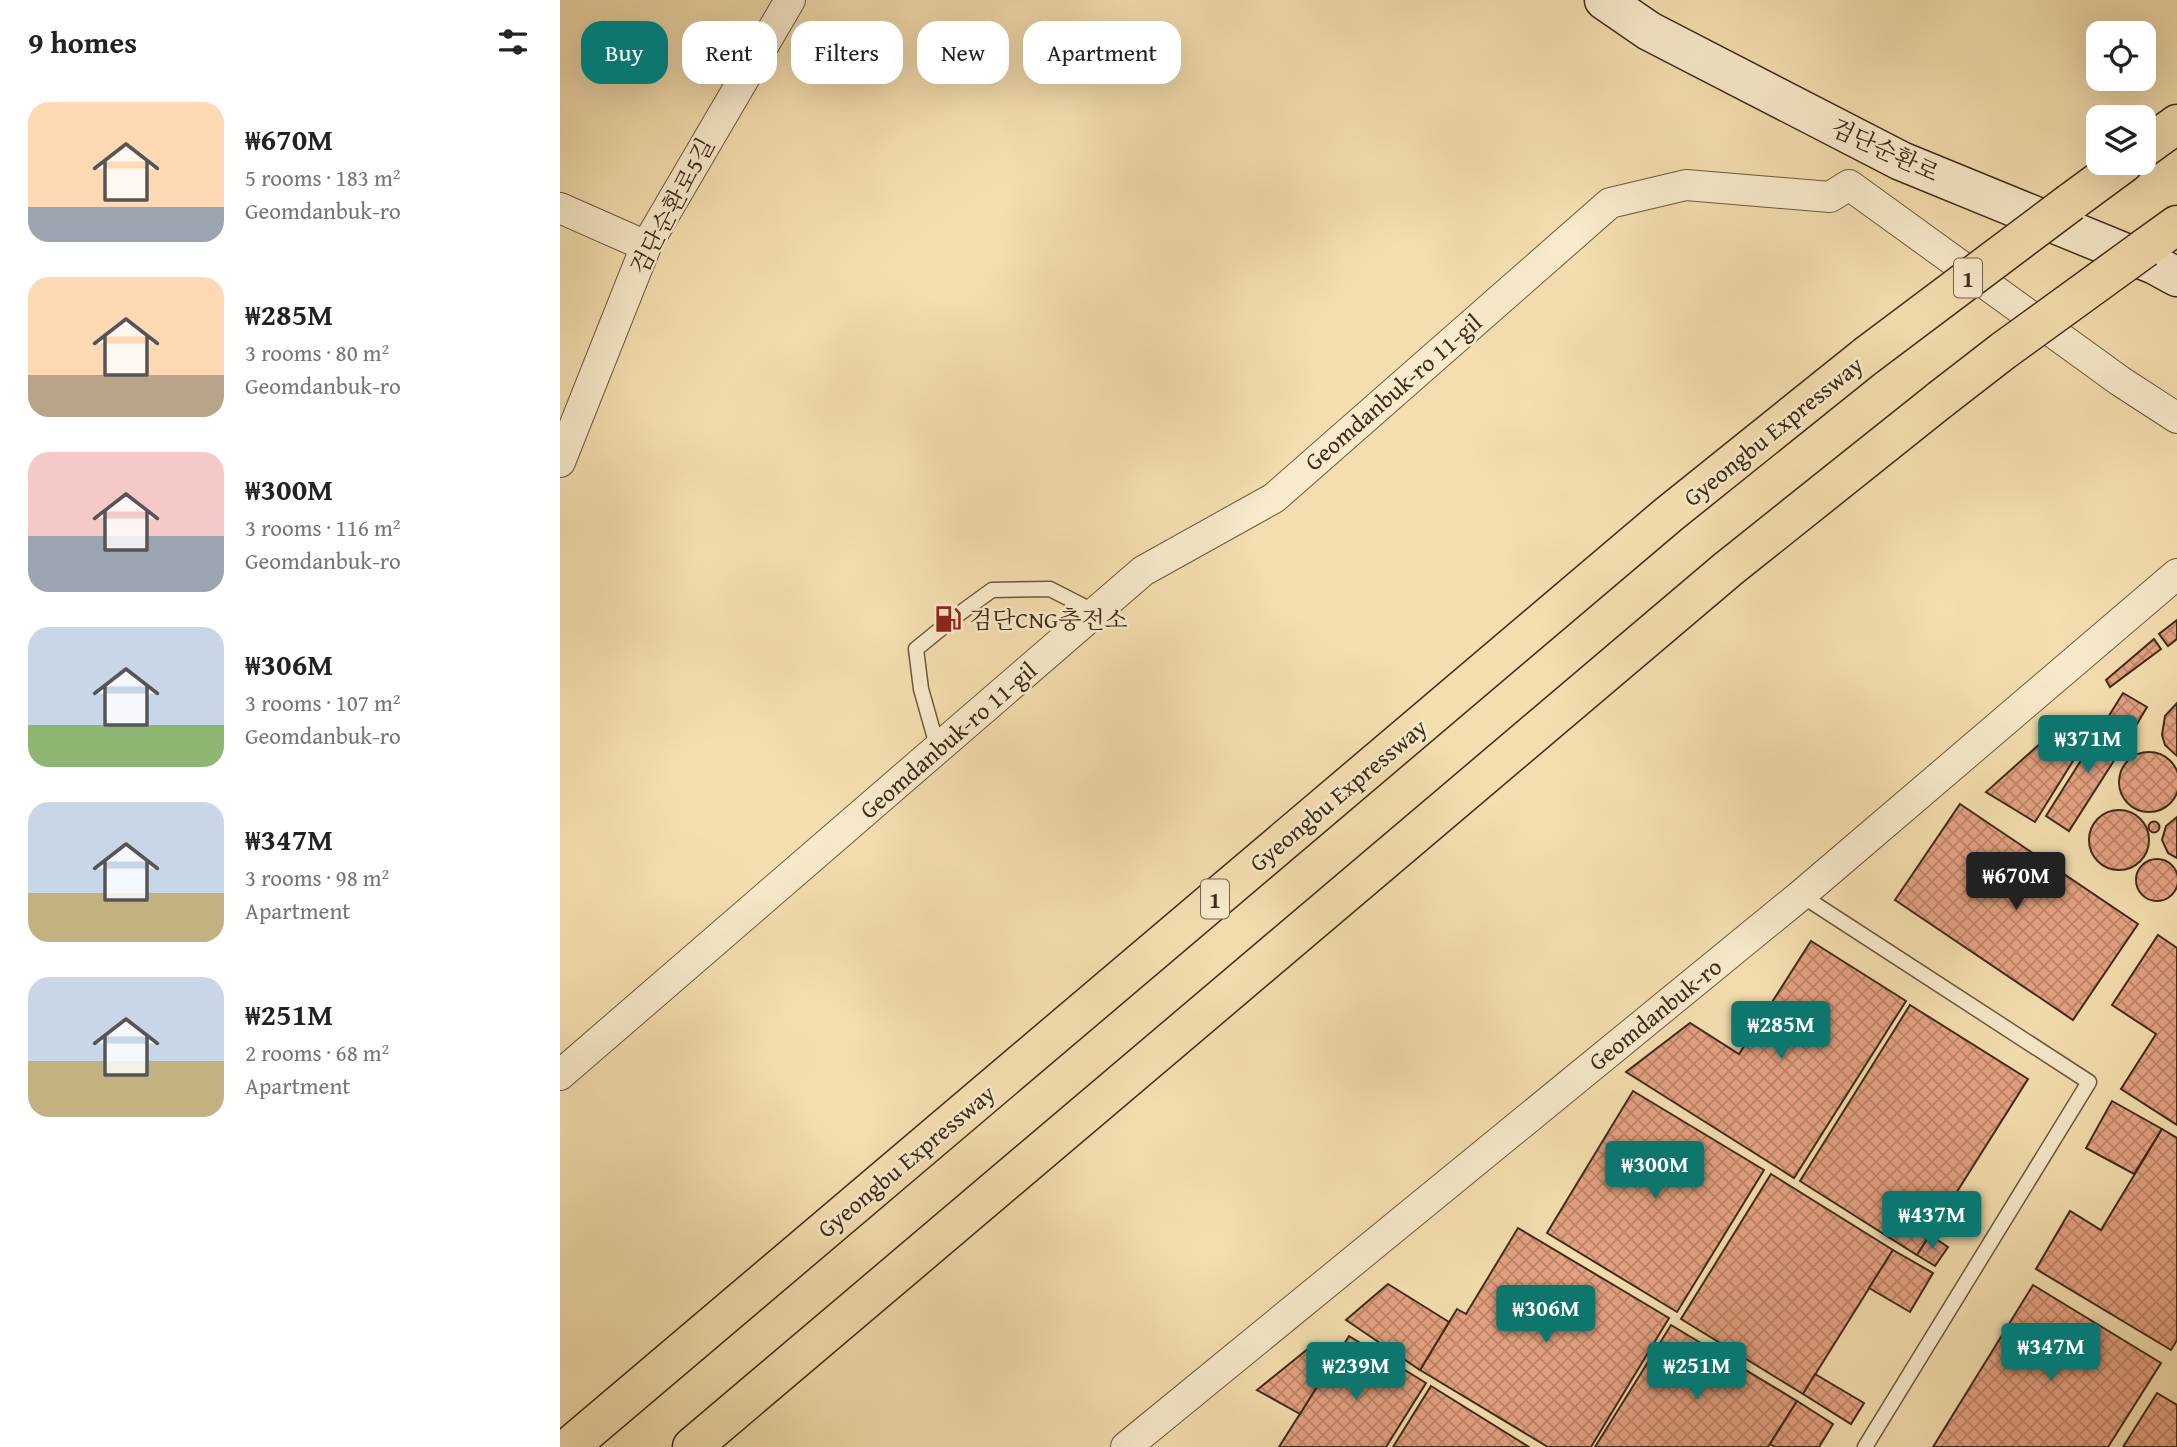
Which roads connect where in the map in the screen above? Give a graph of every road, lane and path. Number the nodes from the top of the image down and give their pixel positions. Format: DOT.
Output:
graph roads {
  1 [pos="790,0"];
  2 [pos="1604,0"];
  3 [pos="2177,124"];
  4 [pos="2156,139"];
  5 [pos="2108,175"];
  6 [pos="560,208"];
  7 [pos="2177,225"];
  8 [pos="646,246"];
  9 [pos="2177,277"];
  10 [pos="2177,418"];
  11 [pos="560,462"];
  12 [pos="2177,574"];
  13 [pos="1095,612"];
  14 [pos="938,748"];
  15 [pos="1801,895"];
  16 [pos="560,1075"];
  17 [pos="569,1447"];
  18 [pos="692,1447"];
  19 [pos="1126,1447"];
  20 [pos="1865,1447"];
  1 -- 8 [label="street, 검단순환로5길"];
  2 -- 9 [label="main road, 검단순환로"];
  3 -- 4 [label="highway"];
  5 -- 17 [label="highway, Gyeongbu Expressway / 1, bridge"];
  6 -- 8 [label="street"];
  7 -- 18 [label="highway, bridge"];
  8 -- 11 [label="street, 검단순환로5길"];
  10 -- 13 [label="street, Geomdanbuk-ro 11-gil"];
  12 -- 15 [label="street, Geomdanbuk-ro"];
  13 -- 14 [label="street, Geomdanbuk-ro 11-gil"];
  13 -- 14 [label="lane"];
  14 -- 16 [label="street, Geomdanbuk-ro 11-gil"];
  15 -- 19 [label="street, Geomdanbuk-ro"];
  15 -- 20 [label="lane"];
}
